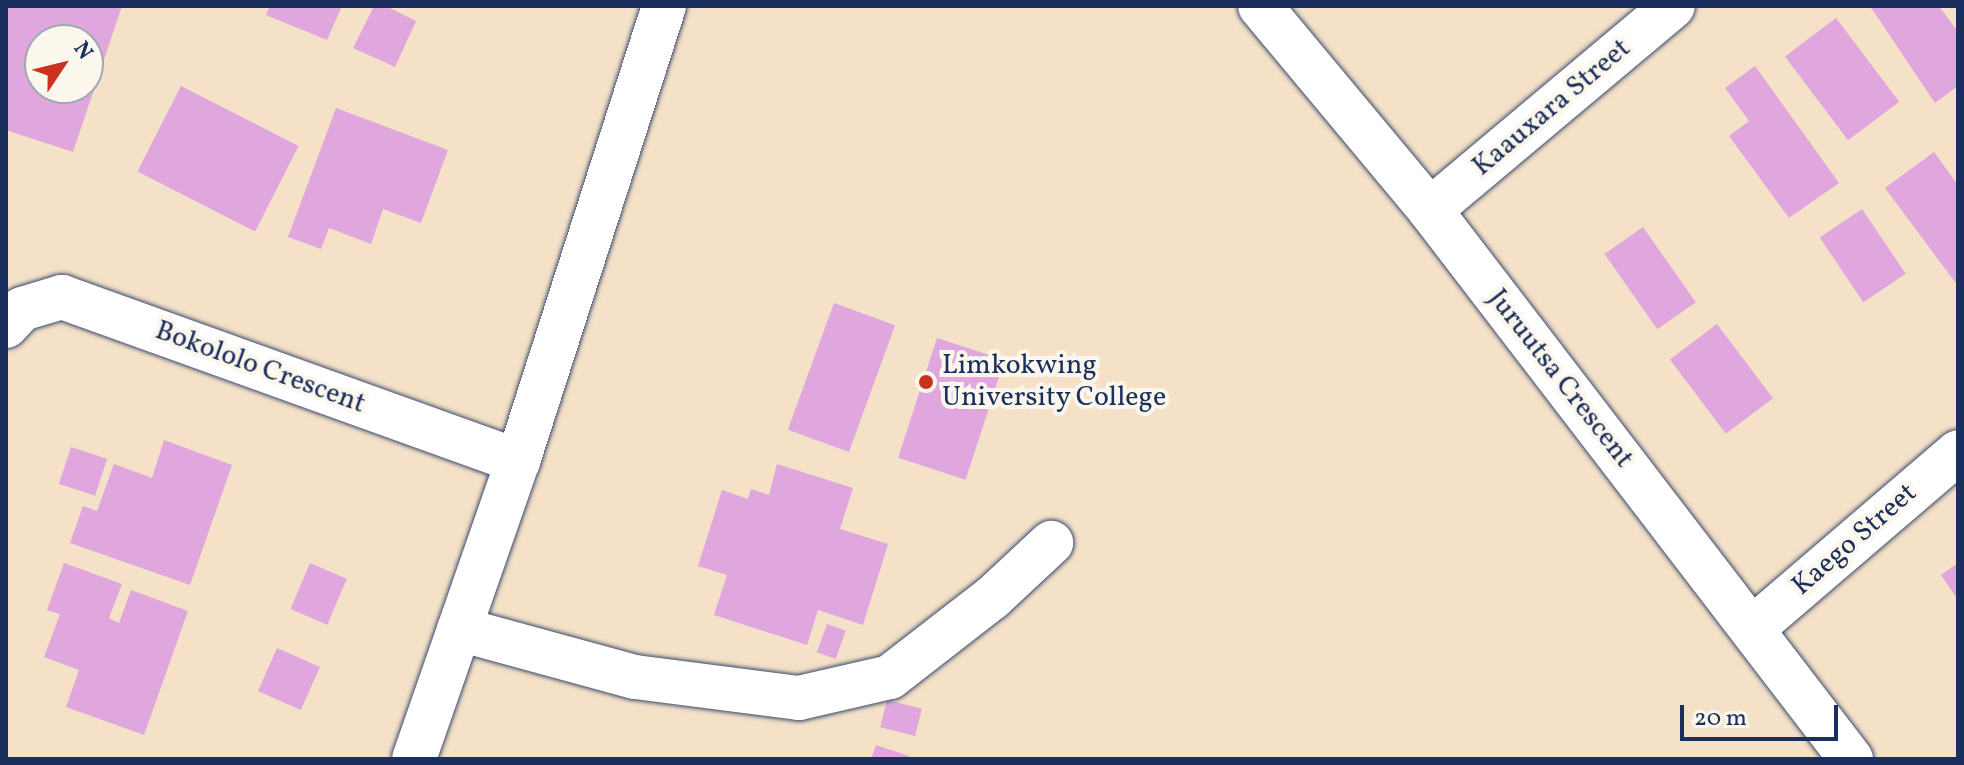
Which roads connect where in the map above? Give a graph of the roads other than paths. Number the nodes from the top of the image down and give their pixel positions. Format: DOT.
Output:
graph roads {
  1 [pos="664,6"];
  2 [pos="1260,6"];
  3 [pos="1673,6"];
  4 [pos="1430,210"];
  5 [pos="6,326"];
  6 [pos="1958,452"];
  7 [pos="518,461"];
  8 [pos="1051,543"];
  9 [pos="1753,628"];
  10 [pos="459,629"];
  11 [pos="414,759"];
  12 [pos="1851,759"];
  1 -- 7 [label="street"];
  2 -- 4 [label="street, Juruutsa Crescent"];
  3 -- 4 [label="street, Kaauxara Street"];
  4 -- 9 [label="street, Juruutsa Crescent"];
  5 -- 7 [label="street, Bokololo Crescent"];
  6 -- 9 [label="street, Kaego Street"];
  7 -- 10 [label="street"];
  8 -- 10 [label="street"];
  9 -- 12 [label="street, Juruutsa Crescent"];
  10 -- 11 [label="street"];
}
